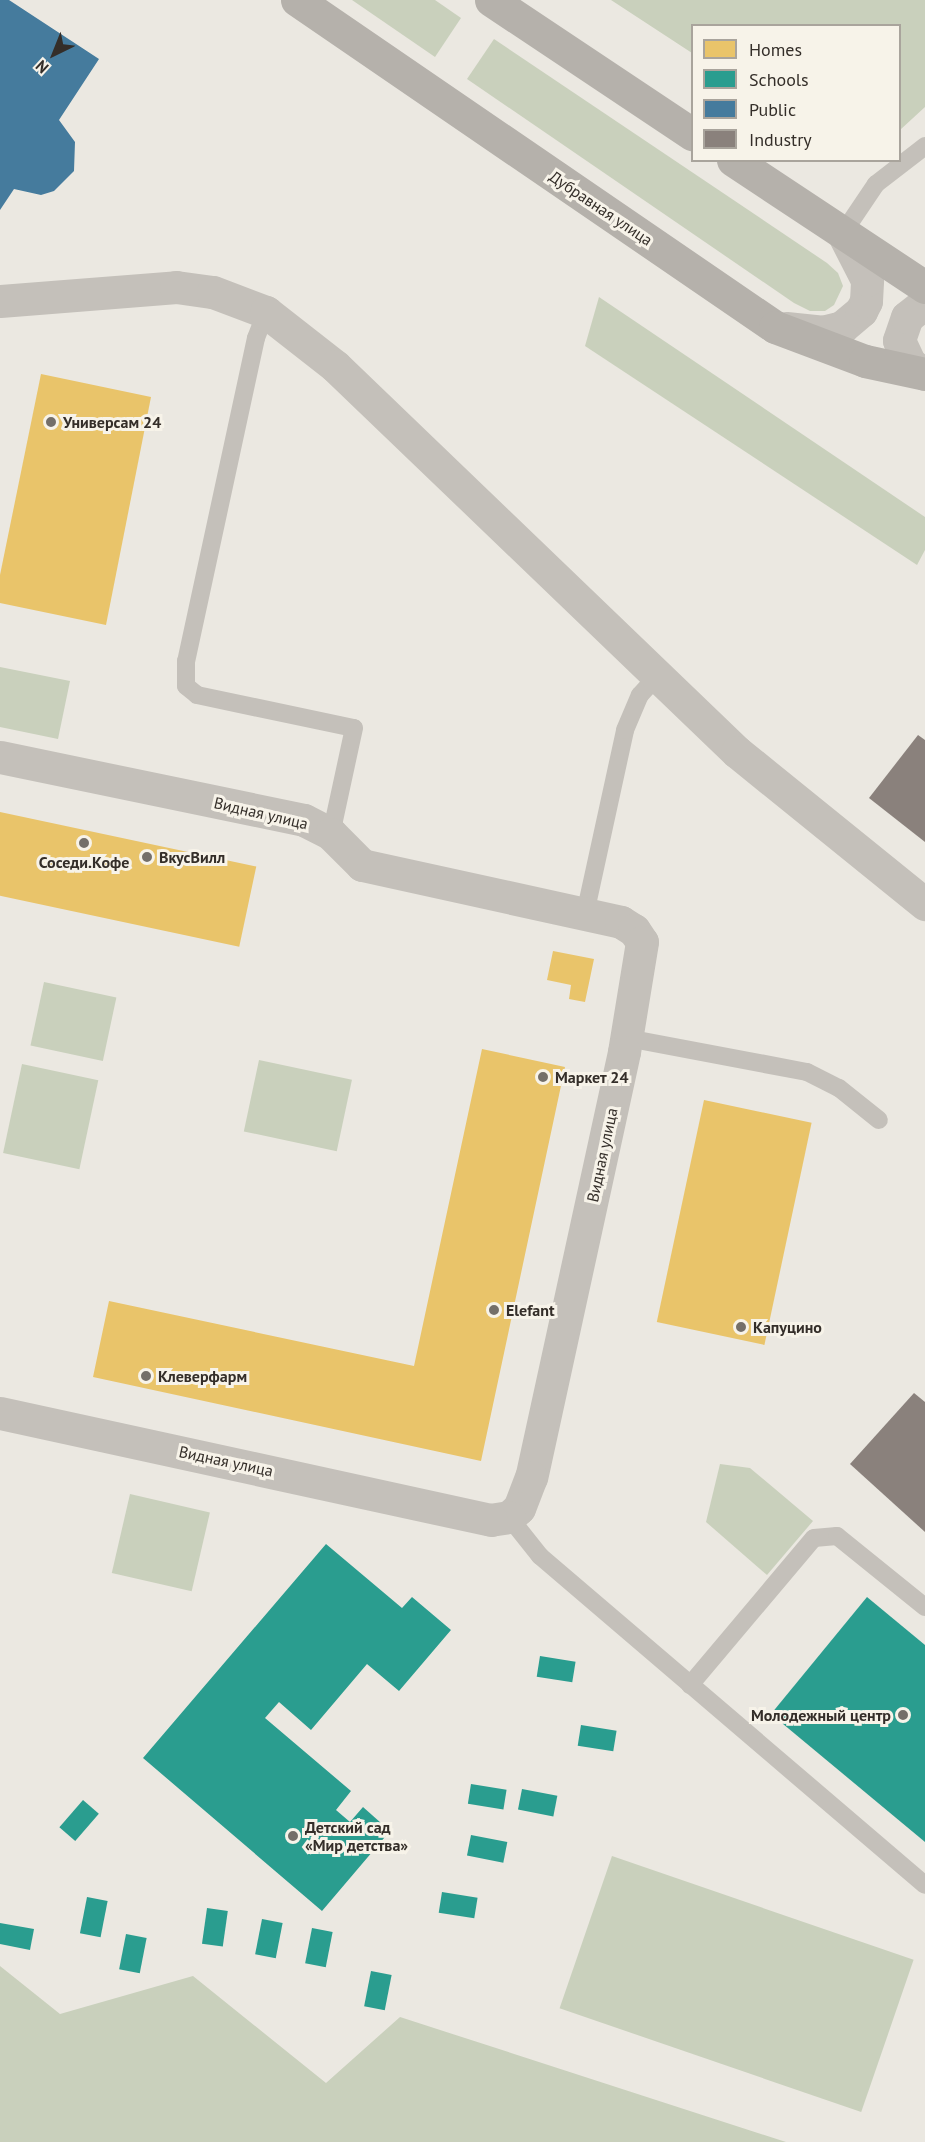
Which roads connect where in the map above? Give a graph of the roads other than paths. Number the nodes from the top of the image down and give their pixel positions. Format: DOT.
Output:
graph roads {
  1 [pos="297,0"];
  2 [pos="491,0"];
  3 [pos="691,133"];
  4 [pos="925,146"];
  5 [pos="736,162"];
  6 [pos="843,233"];
  7 [pos="925,287"];
  8 [pos="0,301"];
  9 [pos="925,303"];
  10 [pos="266,312"];
  11 [pos="775,327"];
  12 [pos="925,374"];
  13 [pos="656,677"];
  14 [pos="0,757"];
  15 [pos="331,834"];
  16 [pos="925,904"];
  17 [pos="585,914"];
  18 [pos="627,1038"];
  19 [pos="879,1120"];
  20 [pos="0,1413"];
  21 [pos="509,1517"];
  22 [pos="925,1608"];
  23 [pos="690,1685"];
  24 [pos="925,1885"];
  1 -- 11 [label="main road, Дубравная улица"];
  2 -- 3 [label="main road"];
  4 -- 6 [label="lane"];
  5 -- 6 [label="main road"];
  6 -- 7 [label="main road"];
  6 -- 11 [label="street"];
  8 -- 10 [label="street"];
  9 -- 12 [label="street"];
  10 -- 13 [label="street"];
  10 -- 15 [label="lane"];
  11 -- 12 [label="main road, Дубравная улица"];
  13 -- 16 [label="street"];
  13 -- 17 [label="lane"];
  14 -- 15 [label="street, Видная улица"];
  15 -- 17 [label="street, Видная улица"];
  17 -- 18 [label="street, Видная улица"];
  18 -- 19 [label="lane"];
  18 -- 21 [label="street, Видная улица"];
  20 -- 21 [label="street, Видная улица"];
  21 -- 23 [label="lane"];
  22 -- 23 [label="lane"];
  23 -- 24 [label="lane"];
}
